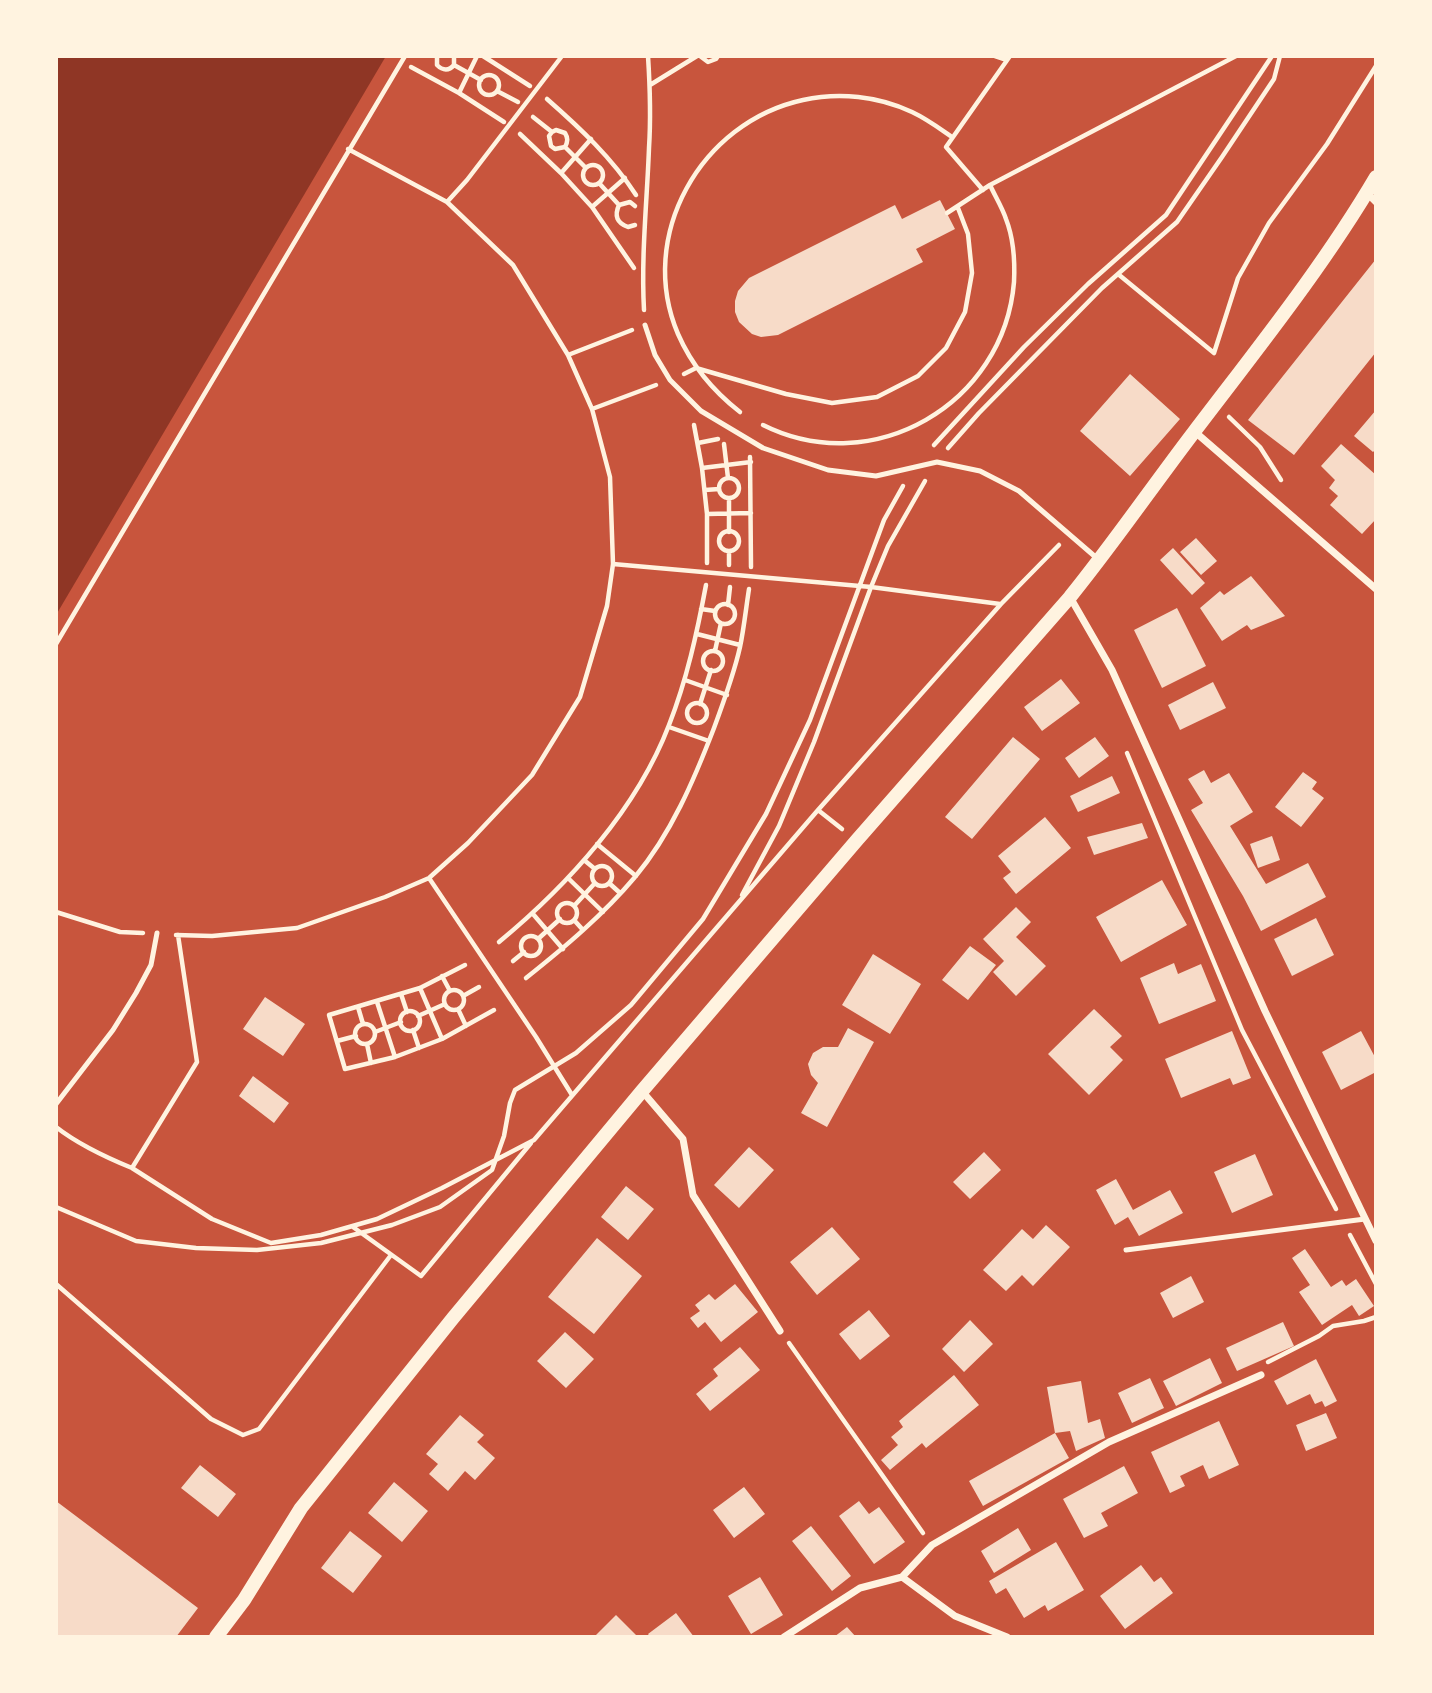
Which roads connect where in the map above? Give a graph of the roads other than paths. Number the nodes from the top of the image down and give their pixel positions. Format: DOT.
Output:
graph roads {
  1 [pos="1376,177"];
  2 [pos="1371,197"];
  3 [pos="645,325"];
  4 [pos="1194,431"];
  5 [pos="1100,561"];
  6 [pos="1376,589"];
  7 [pos="1070,597"];
  8 [pos="157,933"];
  9 [pos="642,1091"];
  10 [pos="56,1104"];
  11 [pos="1364,1219"];
  12 [pos="1376,1241"];
  13 [pos="1126,1250"];
  14 [pos="780,1331"];
  15 [pos="1261,1375"];
  16 [pos="902,1577"];
  17 [pos="216,1637"];
  18 [pos="784,1637"];
  19 [pos="1007,1637"];
  1 -- 2 [label="main road"];
  2 -- 4 [label="main road"];
  3 -- 5 [label="lane"];
  4 -- 5 [label="main road"];
  4 -- 6 [label="street"];
  5 -- 7 [label="main road"];
  7 -- 9 [label="main road"];
  7 -- 11 [label="street"];
  8 -- 10 [label="lane"];
  9 -- 14 [label="street"];
  9 -- 17 [label="main road"];
  11 -- 12 [label="street"];
  11 -- 13 [label="lane"];
  15 -- 16 [label="street"];
  16 -- 18 [label="street"];
  16 -- 19 [label="street"];
}
